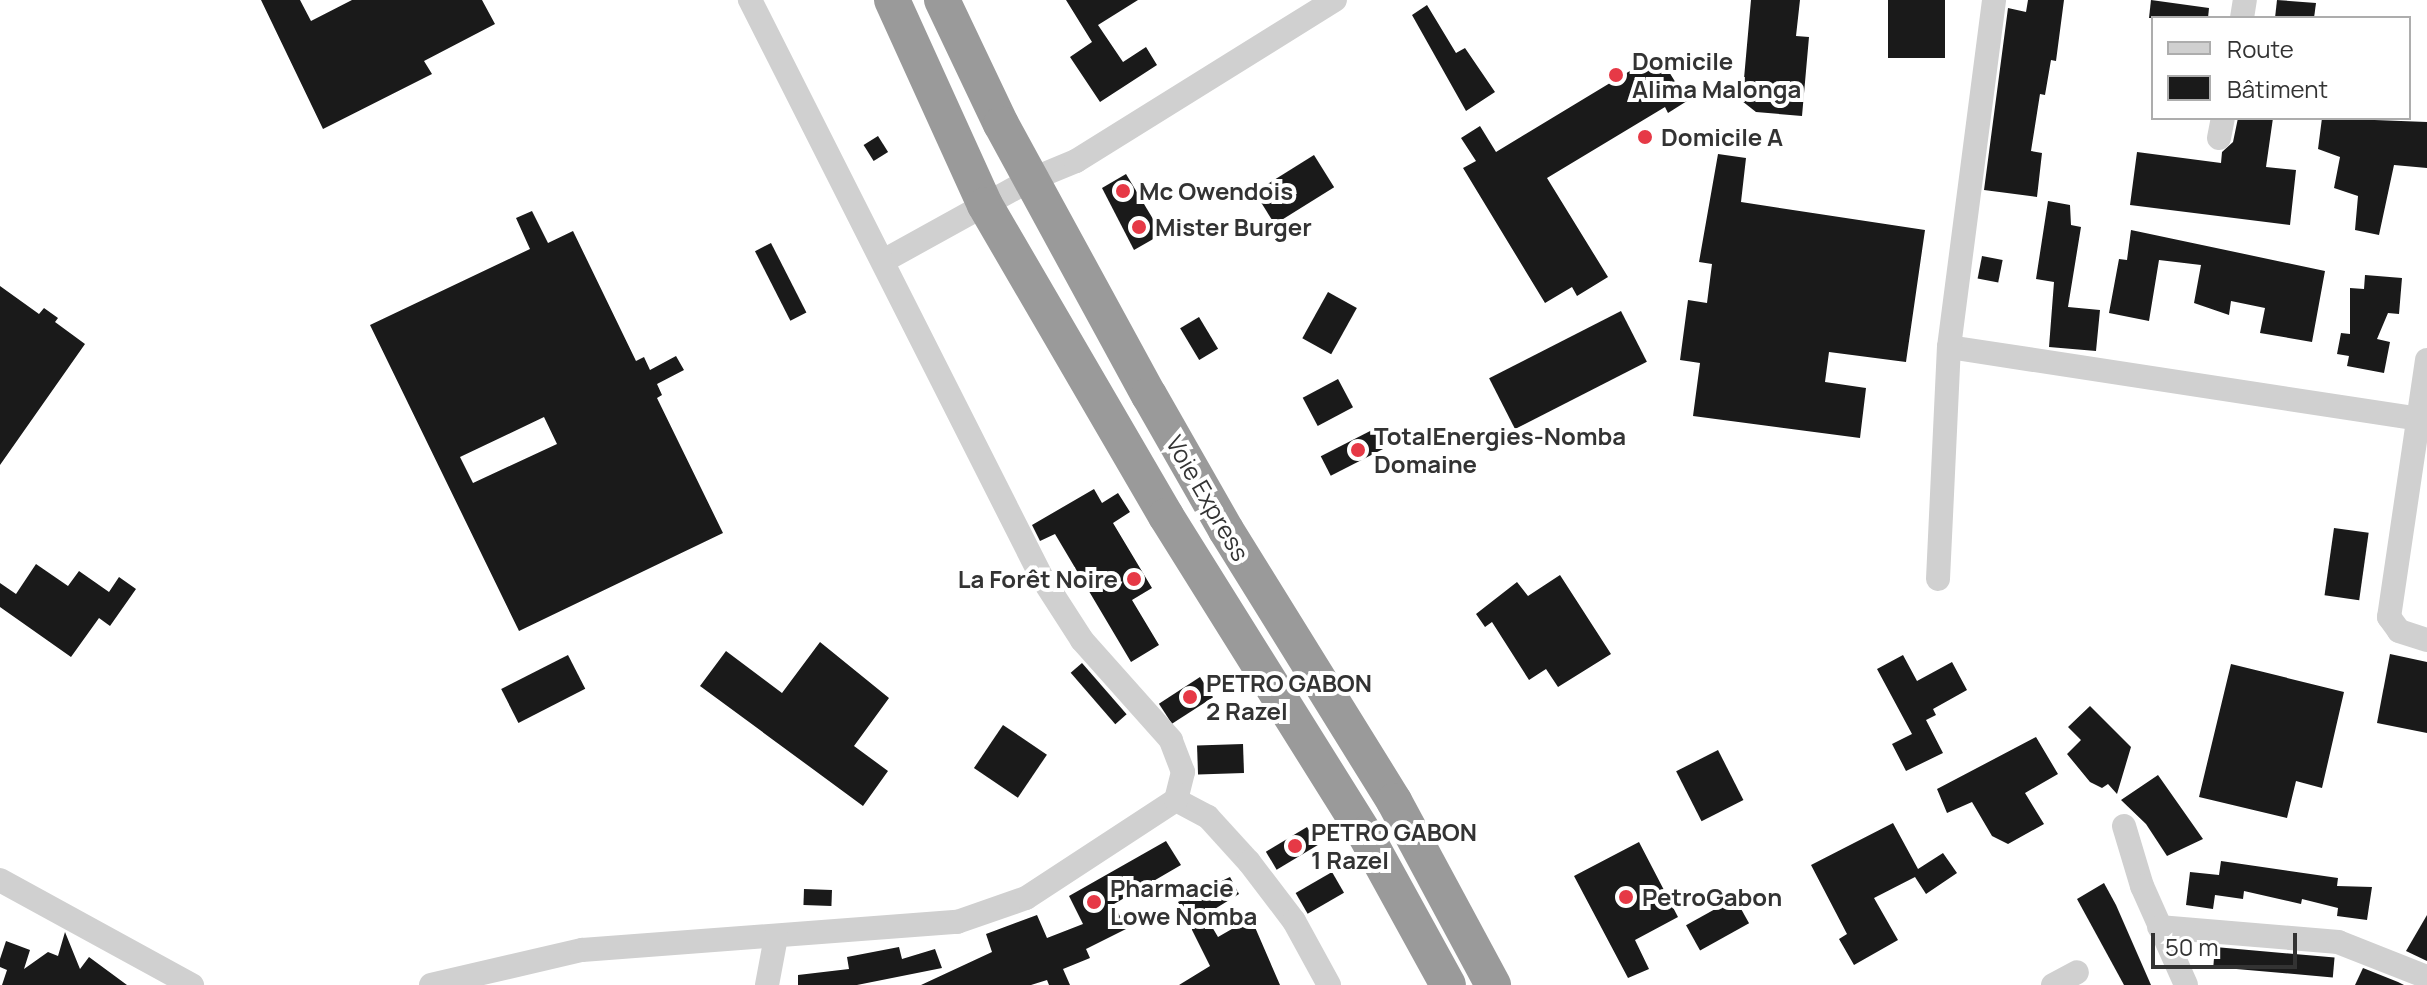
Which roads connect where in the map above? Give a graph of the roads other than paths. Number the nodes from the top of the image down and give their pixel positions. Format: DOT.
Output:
graph roads {
  1 [pos="750,0"];
  2 [pos="892,0"];
  3 [pos="942,0"];
  4 [pos="1335,0"];
  5 [pos="1994,0"];
  6 [pos="1030,180"];
  7 [pos="985,205"];
  8 [pos="885,260"];
  9 [pos="1949,347"];
  10 [pos="2427,360"];
  11 [pos="2417,419"];
  12 [pos="1938,579"];
  13 [pos="2427,640"];
  14 [pos="1176,800"];
  15 [pos="2124,826"];
  16 [pos="0,880"];
  17 [pos="2159,927"];
  18 [pos="776,937"];
  19 [pos="2077,972"];
  20 [pos="2427,977"];
  21 [pos="471,980"];
  22 [pos="192,985"];
  23 [pos="431,985"];
  24 [pos="767,985"];
  25 [pos="1329,985"];
  26 [pos="1448,985"];
  27 [pos="1493,985"];
  28 [pos="2053,985"];
  29 [pos="2186,985"];
  1 -- 8 [label="street"];
  2 -- 7 [label="highway"];
  3 -- 6 [label="highway, Voie Express"];
  4 -- 6 [label="street"];
  5 -- 9 [label="street"];
  6 -- 7 [label="street"];
  6 -- 27 [label="highway, Voie Express"];
  7 -- 8 [label="street"];
  7 -- 26 [label="highway"];
  8 -- 14 [label="street"];
  9 -- 11 [label="street"];
  9 -- 12 [label="street"];
  10 -- 11 [label="street"];
  11 -- 13 [label="street"];
  14 -- 18 [label="street"];
  14 -- 25 [label="street"];
  15 -- 17 [label="street"];
  16 -- 22 [label="street"];
  17 -- 20 [label="street"];
  17 -- 29 [label="street"];
  18 -- 21 [label="street"];
  18 -- 24 [label="street"];
  19 -- 28 [label="street"];
  21 -- 23 [label="street"];
}
